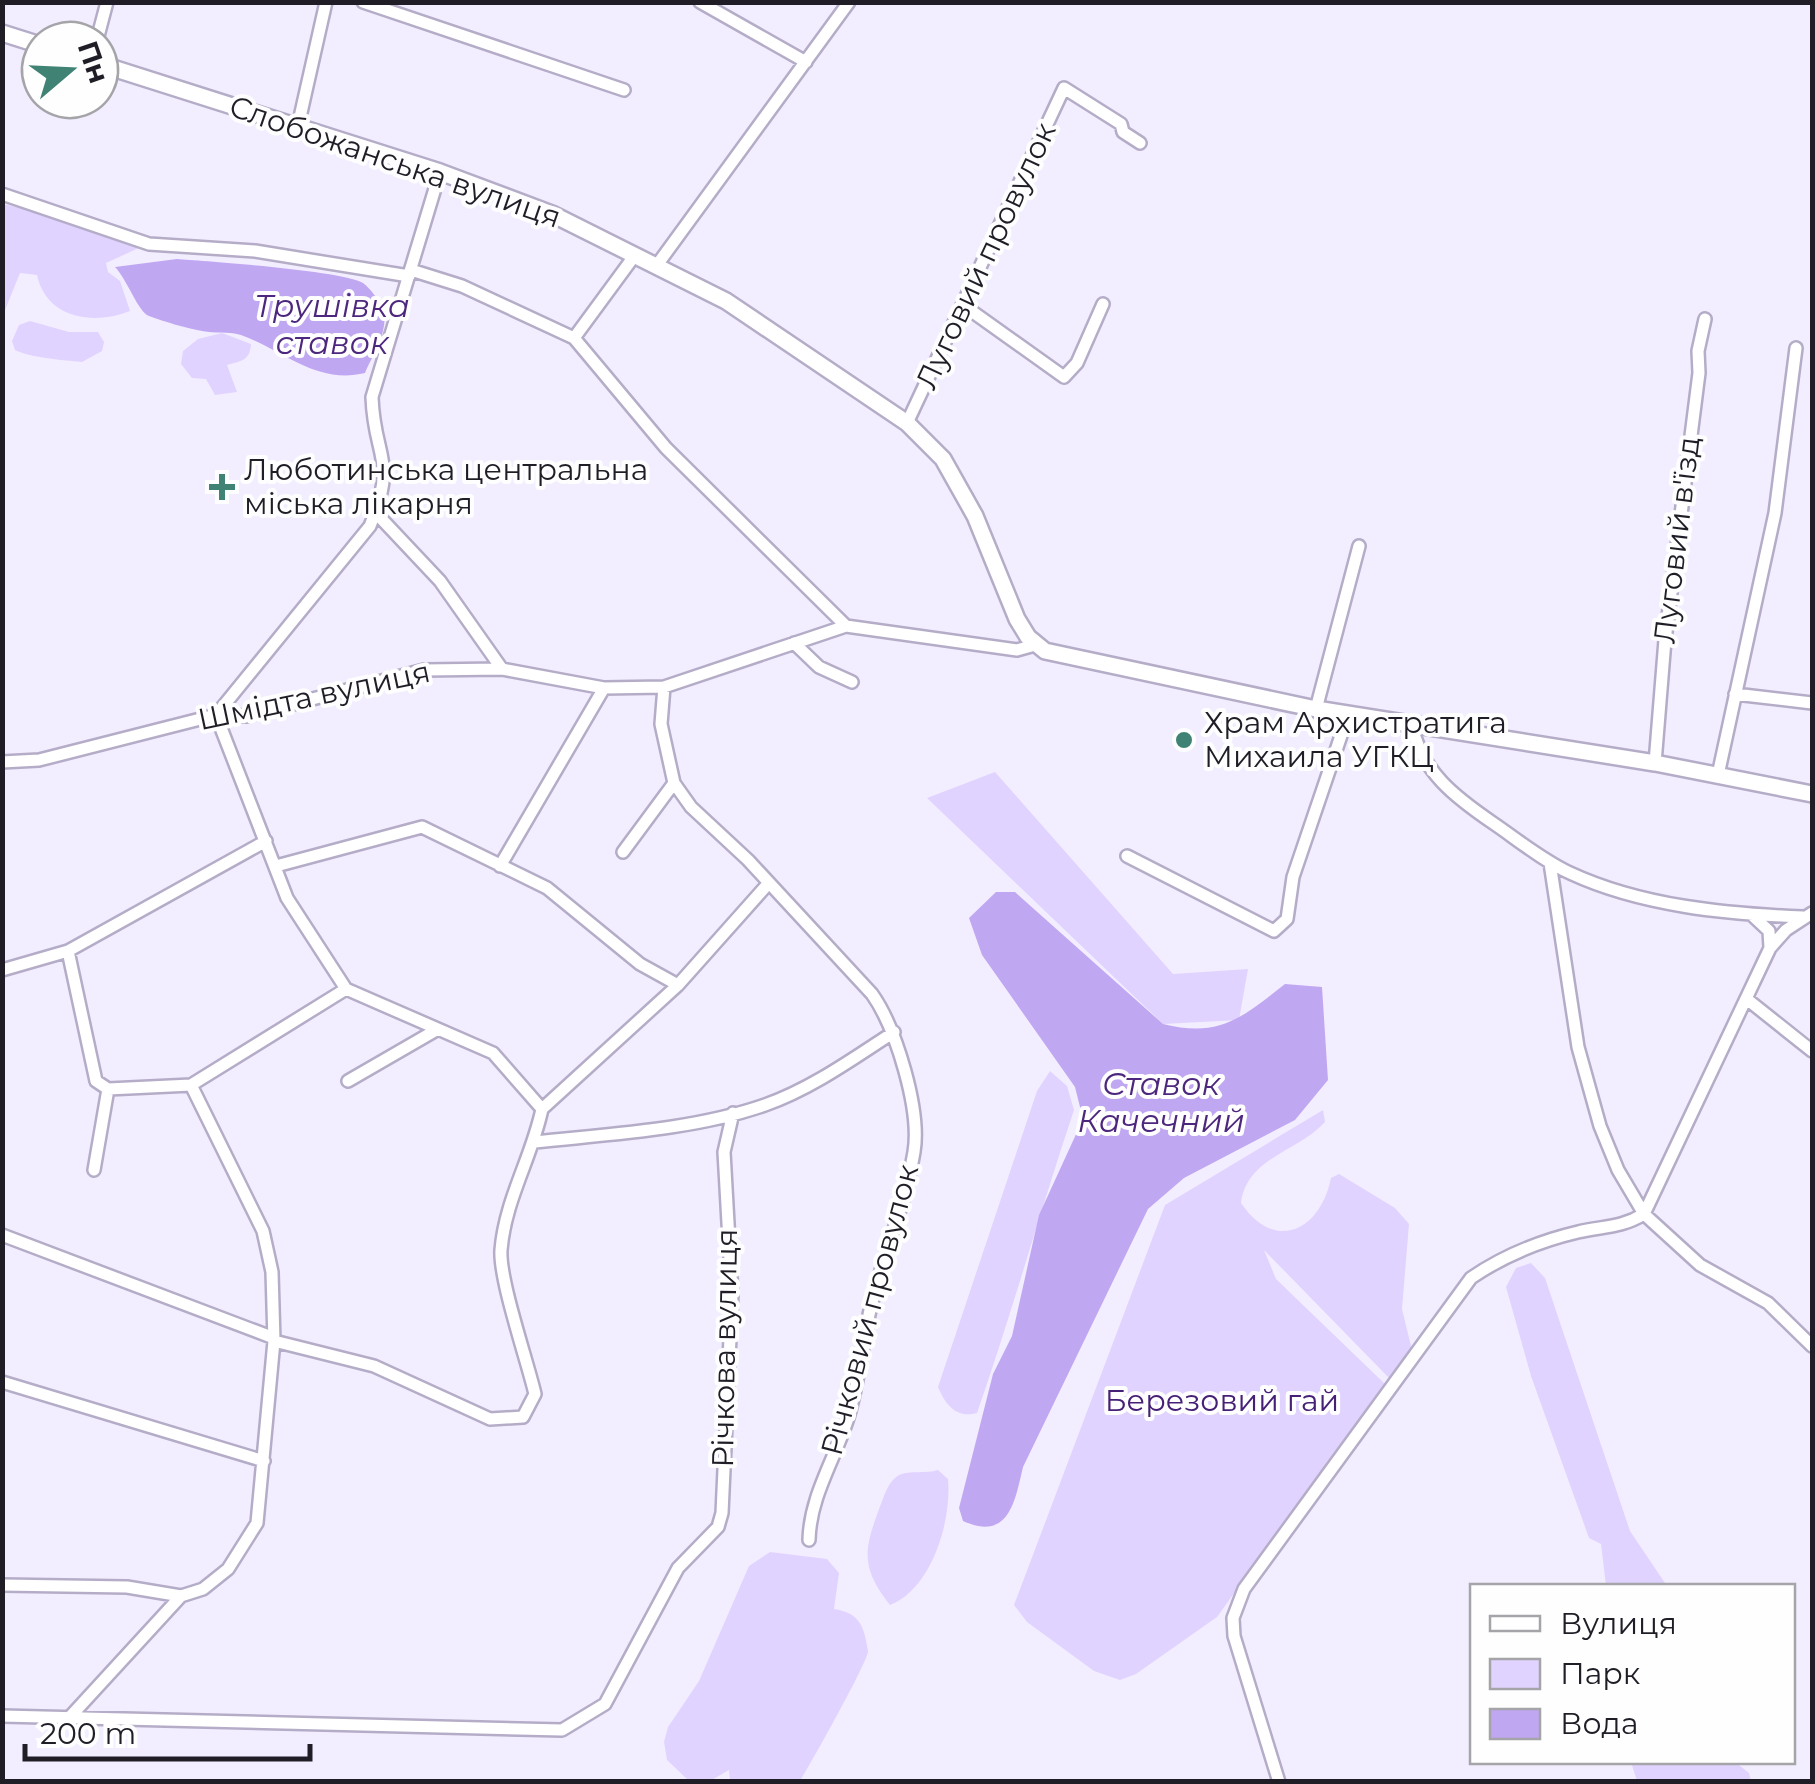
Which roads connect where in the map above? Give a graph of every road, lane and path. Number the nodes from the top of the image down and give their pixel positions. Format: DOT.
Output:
graph roads {
  1 [pos="326,2"];
  2 [pos="364,2"];
  3 [pos="700,2"];
  4 [pos="849,2"];
  5 [pos="806,62"];
  6 [pos="120,70"];
  7 [pos="624,90"];
  8 [pos="298,126"];
  9 [pos="1140,143"];
  10 [pos="440,172"];
  11 [pos="2,194"];
  12 [pos="635,254"];
  13 [pos="657,265"];
  14 [pos="410,273"];
  15 [pos="1103,304"];
  16 [pos="963,305"];
  17 [pos="1705,319"];
  18 [pos="574,338"];
  19 [pos="1796,348"];
  20 [pos="907,424"];
  21 [pos="375,512"];
  22 [pos="1359,546"];
  23 [pos="846,626"];
  24 [pos="794,643"];
  25 [pos="1036,645"];
  26 [pos="502,669"];
  27 [pos="852,682"];
  28 [pos="664,687"];
  29 [pos="604,688"];
  30 [pos="1735,694"];
  31 [pos="1812,704"];
  32 [pos="1316,709"];
  33 [pos="216,715"];
  34 [pos="1348,715"];
  35 [pos="1412,726"];
  36 [pos="2,762"];
  37 [pos="1655,762"];
  38 [pos="1718,776"];
  39 [pos="674,783"];
  40 [pos="1812,794"];
  41 [pos="266,841"];
  42 [pos="623,852"];
  43 [pos="1127,856"];
  44 [pos="1550,863"];
  45 [pos="276,866"];
  46 [pos="500,866"];
  47 [pos="767,885"];
  48 [pos="1749,915"];
  49 [pos="1808,915"];
  50 [pos="1770,948"];
  51 [pos="68,951"];
  52 [pos="2,970"];
  53 [pos="678,985"];
  54 [pos="346,989"];
  55 [pos="1748,1000"];
  56 [pos="438,1029"];
  57 [pos="894,1032"];
  58 [pos="1812,1051"];
  59 [pos="348,1081"];
  60 [pos="190,1085"];
  61 [pos="108,1089"];
  62 [pos="542,1109"];
  63 [pos="733,1113"];
  64 [pos="535,1142"];
  65 [pos="94,1170"];
  66 [pos="1644,1214"];
  67 [pos="2,1235"];
  68 [pos="274,1340"];
  69 [pos="1812,1346"];
  70 [pos="2,1382"];
  71 [pos="264,1461"];
  72 [pos="809,1540"];
  73 [pos="2,1585"];
  74 [pos="181,1596"];
  75 [pos="2,1716"];
  76 [pos="68,1718"];
  77 [pos="1279,1782"];
  1 -- 8 [label="street"];
  2 -- 7 [label="street"];
  3 -- 5 [label="street"];
  4 -- 5 [label="street"];
  5 -- 13 [label="street"];
  6 -- 8 [label="street, Слобожанська вулиця"];
  8 -- 10 [label="street, Слобожанська вулиця"];
  9 -- 16 [label="street, Луговий провулок"];
  10 -- 12 [label="street, Слобожанська вулиця"];
  10 -- 14 [label="street"];
  11 -- 14 [label="street"];
  12 -- 13 [label="street, Слобожанська вулиця"];
  12 -- 18 [label="street"];
  13 -- 20 [label="street, Слобожанська вулиця"];
  14 -- 18 [label="street"];
  14 -- 21 [label="street"];
  15 -- 16 [label="street"];
  16 -- 20 [label="street, Луговий провулок"];
  17 -- 37 [label="street, Луговий в'їзд"];
  18 -- 23 [label="street"];
  19 -- 30 [label="street"];
  20 -- 25 [label="street, Слобожанська вулиця"];
  21 -- 26 [label="street"];
  21 -- 33 [label="street"];
  22 -- 32 [label="street"];
  23 -- 24 [label="street, Шмідта вулиця"];
  23 -- 25 [label="street, Шмідта вулиця"];
  24 -- 27 [label="street"];
  24 -- 28 [label="street, Шмідта вулиця"];
  25 -- 32 [label="street"];
  26 -- 29 [label="street, Шмідта вулиця"];
  26 -- 33 [label="street, Шмідта вулиця"];
  28 -- 29 [label="street, Шмідта вулиця"];
  28 -- 39 [label="street, Річковий провулок"];
  29 -- 46 [label="street"];
  30 -- 31 [label="street"];
  30 -- 38 [label="street"];
  32 -- 34 [label="street"];
  33 -- 36 [label="street, Шмідта вулиця"];
  33 -- 41 [label="street"];
  34 -- 35 [label="street"];
  34 -- 43 [label="street"];
  35 -- 37 [label="street"];
  35 -- 44 [label="street"];
  37 -- 38 [label="street"];
  38 -- 40 [label="street"];
  39 -- 42 [label="street"];
  39 -- 47 [label="street, Річковий провулок"];
  41 -- 45 [label="street"];
  41 -- 51 [label="street"];
  44 -- 48 [label="street"];
  44 -- 66 [label="street"];
  45 -- 46 [label="street"];
  45 -- 54 [label="street"];
  46 -- 53 [label="street"];
  47 -- 53 [label="street"];
  47 -- 57 [label="street, Річковий провулок"];
  48 -- 49 [label="street"];
  48 -- 50 [label="street"];
  49 -- 50 [label="street"];
  50 -- 55 [label="street"];
  51 -- 52 [label="street"];
  51 -- 61 [label="street"];
  53 -- 62 [label="street"];
  54 -- 56 [label="street"];
  54 -- 60 [label="street"];
  55 -- 58 [label="street"];
  55 -- 66 [label="street"];
  56 -- 59 [label="street"];
  56 -- 62 [label="street"];
  57 -- 63 [label="street"];
  57 -- 72 [label="street, Річковий провулок"];
  60 -- 61 [label="street"];
  60 -- 68 [label="street"];
  61 -- 65 [label="street"];
  62 -- 64 [label="street"];
  63 -- 64 [label="street"];
  63 -- 76 [label="street, Річкова вулиця"];
  64 -- 68 [label="street"];
  66 -- 69 [label="street"];
  66 -- 77 [label="street"];
  67 -- 68 [label="street"];
  68 -- 71 [label="street"];
  70 -- 71 [label="street"];
  71 -- 74 [label="street"];
  73 -- 74 [label="street"];
  74 -- 76 [label="street"];
  75 -- 76 [label="street, Річкова вулиця"];
}
